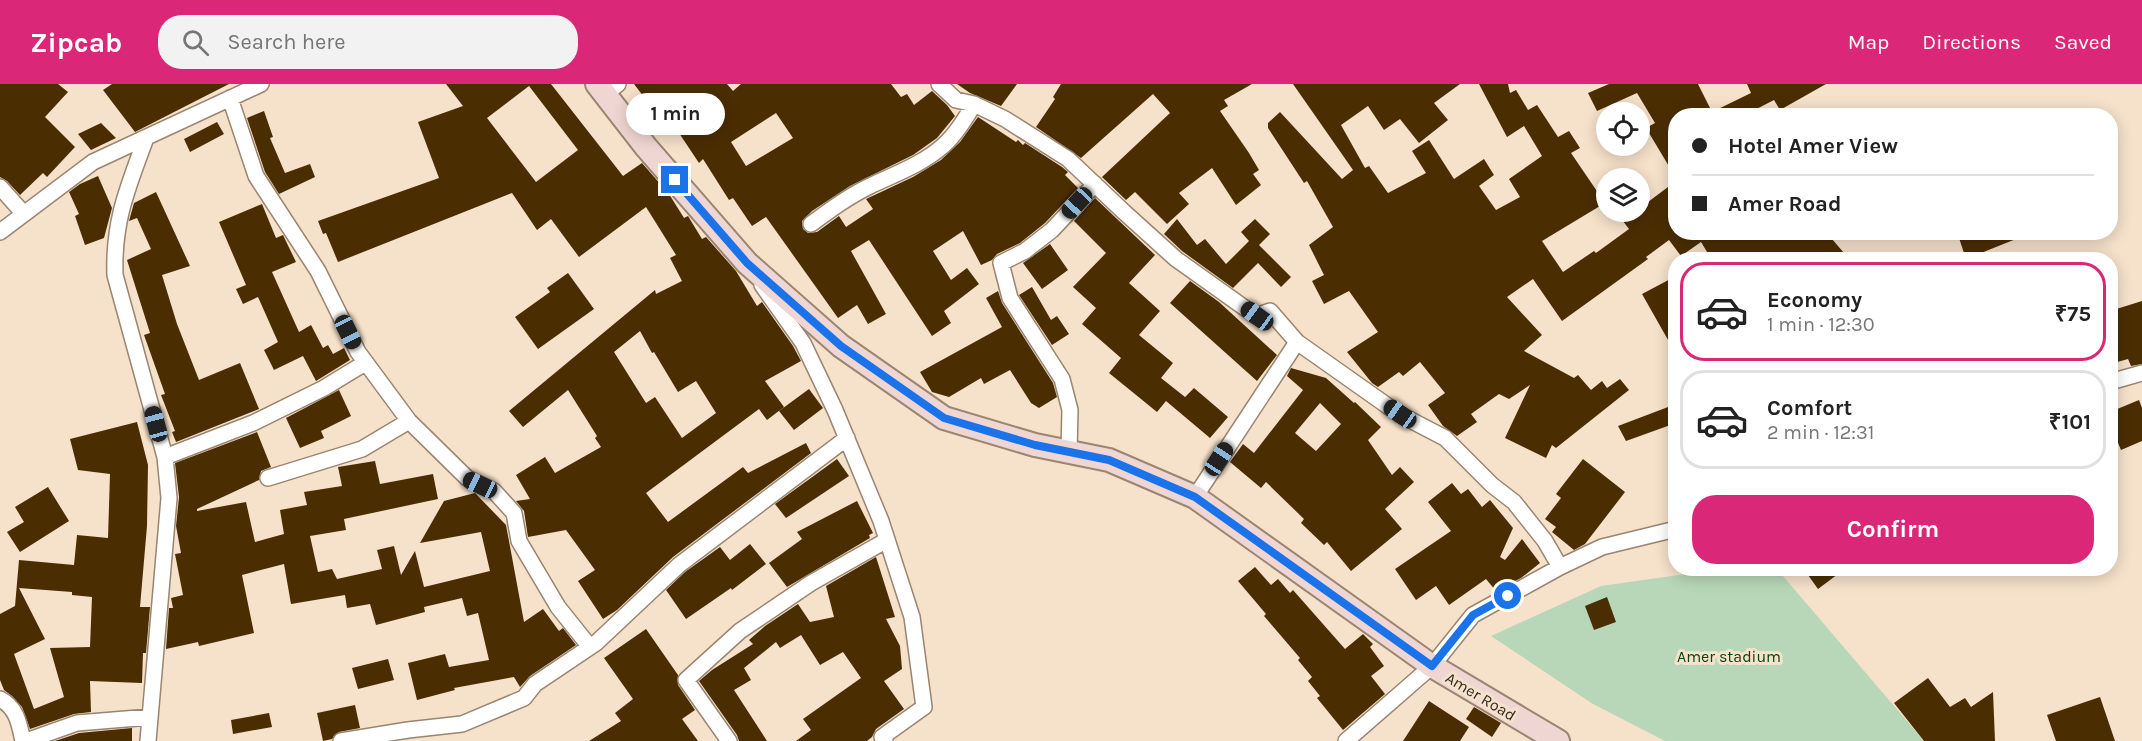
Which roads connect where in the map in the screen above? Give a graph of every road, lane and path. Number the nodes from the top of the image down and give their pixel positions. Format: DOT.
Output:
graph roads {
  1 [pos="260,84"];
  2 [pos="939,84"];
  3 [pos="606,87"];
  4 [pos="230,98"];
  5 [pos="975,104"];
  6 [pos="146,138"];
  7 [pos="1095,184"];
  8 [pos="0,187"];
  9 [pos="24,214"];
  10 [pos="811,224"];
  11 [pos="0,232"];
  12 [pos="747,263"];
  13 [pos="1297,342"];
  14 [pos="365,363"];
  15 [pos="2142,374"];
  16 [pos="2118,380"];
  17 [pos="409,421"];
  18 [pos="847,438"];
  19 [pos="1069,452"];
  20 [pos="165,457"];
  21 [pos="268,478"];
  22 [pos="1195,497"];
  23 [pos="1668,532"];
  24 [pos="886,540"];
  25 [pos="1560,567"];
  26 [pos="590,647"];
  27 [pos="1432,666"];
  28 [pos="0,699"];
  29 [pos="150,717"];
  30 [pos="25,741"];
  31 [pos="148,741"];
  32 [pos="341,741"];
  33 [pos="729,741"];
  34 [pos="885,741"];
  35 [pos="1346,741"];
  36 [pos="1558,741"];
  1 -- 4 [label="street"];
  2 -- 5 [label="street"];
  3 -- 12 [label="main road, Amer Road"];
  4 -- 6 [label="street"];
  4 -- 14 [label="street"];
  5 -- 7 [label="street"];
  5 -- 10 [label="street"];
  6 -- 9 [label="street"];
  6 -- 20 [label="street"];
  7 -- 13 [label="street"];
  7 -- 19 [label="street"];
  8 -- 9 [label="street"];
  9 -- 11 [label="street"];
  12 -- 18 [label="street"];
  12 -- 19 [label="main road, Amer Road"];
  13 -- 22 [label="street"];
  13 -- 25 [label="street"];
  14 -- 17 [label="street"];
  14 -- 20 [label="street"];
  15 -- 16 [label="street"];
  17 -- 21 [label="street"];
  17 -- 26 [label="street"];
  18 -- 24 [label="street"];
  18 -- 26 [label="street"];
  19 -- 22 [label="main road, Amer Road"];
  20 -- 29 [label="street"];
  22 -- 27 [label="main road, Amer Road"];
  23 -- 25 [label="street"];
  24 -- 33 [label="street"];
  24 -- 34 [label="street"];
  25 -- 27 [label="street"];
  26 -- 32 [label="street"];
  27 -- 35 [label="street"];
  27 -- 36 [label="main road, Amer Road"];
  28 -- 30 [label="street"];
  29 -- 30 [label="street"];
  29 -- 31 [label="street"];
}
